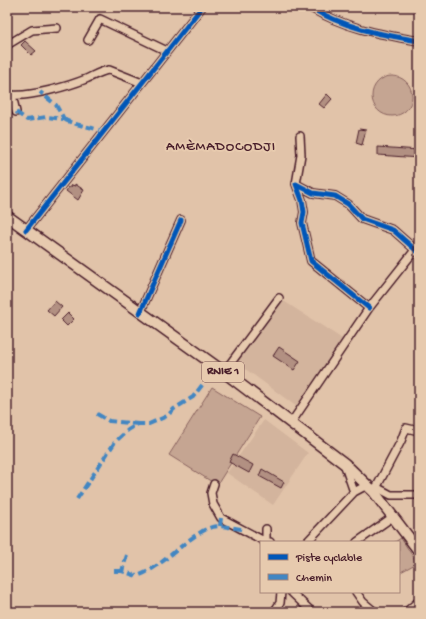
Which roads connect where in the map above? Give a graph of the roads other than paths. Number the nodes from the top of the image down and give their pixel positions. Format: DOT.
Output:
graph roads {
  1 [pos="202,7"];
  2 [pos="309,7"];
  3 [pos="57,28"];
  4 [pos="88,40"];
  5 [pos="419,41"];
  6 [pos="7,46"];
  7 [pos="168,51"];
  8 [pos="142,83"];
  9 [pos="10,94"];
  10 [pos="16,112"];
  11 [pos="300,136"];
  12 [pos="296,184"];
  13 [pos="7,216"];
  14 [pos="181,220"];
  15 [pos="26,230"];
  16 [pos="418,249"];
  17 [pos="278,298"];
  18 [pos="369,308"];
  19 [pos="140,313"];
  20 [pos="224,372"];
  21 [pos="291,423"];
  22 [pos="419,431"];
  23 [pos="345,464"];
  24 [pos="214,484"];
  25 [pos="372,488"];
  26 [pos="354,492"];
  27 [pos="419,494"];
  28 [pos="394,516"];
  29 [pos="266,529"];
  30 [pos="264,541"];
  31 [pos="266,541"];
  32 [pos="308,541"];
  33 [pos="358,541"];
  34 [pos="419,551"];
  35 [pos="281,593"];
  36 [pos="292,593"];
  37 [pos="357,593"];
  38 [pos="419,601"];
  39 [pos="274,612"];
  40 [pos="312,612"];
  41 [pos="375,612"];
  42 [pos="406,612"];
  1 -- 7 [label="street"];
  2 -- 5 [label="street"];
  3 -- 6 [label="street"];
  4 -- 7 [label="street"];
  7 -- 8 [label="street"];
  8 -- 9 [label="street"];
  8 -- 15 [label="street"];
  9 -- 10 [label="street"];
  11 -- 12 [label="street"];
  12 -- 16 [label="street"];
  12 -- 18 [label="street"];
  13 -- 15 [label="highway, RNIE 1"];
  14 -- 19 [label="street"];
  15 -- 19 [label="highway, RNIE 1"];
  16 -- 18 [label="street"];
  17 -- 20 [label="street"];
  18 -- 21 [label="street"];
  19 -- 20 [label="highway, RNIE 1"];
  20 -- 21 [label="highway, RNIE 1"];
  21 -- 23 [label="highway, RNIE 1"];
  22 -- 25 [label="street"];
  23 -- 25 [label="highway, RNIE 1"];
  23 -- 26 [label="street"];
  24 -- 30 [label="street"];
  25 -- 26 [label="street"];
  25 -- 27 [label="street"];
  25 -- 28 [label="highway, RNIE 1"];
  26 -- 32 [label="street"];
  28 -- 33 [label="street"];
  28 -- 34 [label="highway, RNIE 1"];
  29 -- 31 [label="street"];
  35 -- 39 [label="street"];
  36 -- 40 [label="street"];
  37 -- 41 [label="street"];
  38 -- 42 [label="street"];
}
